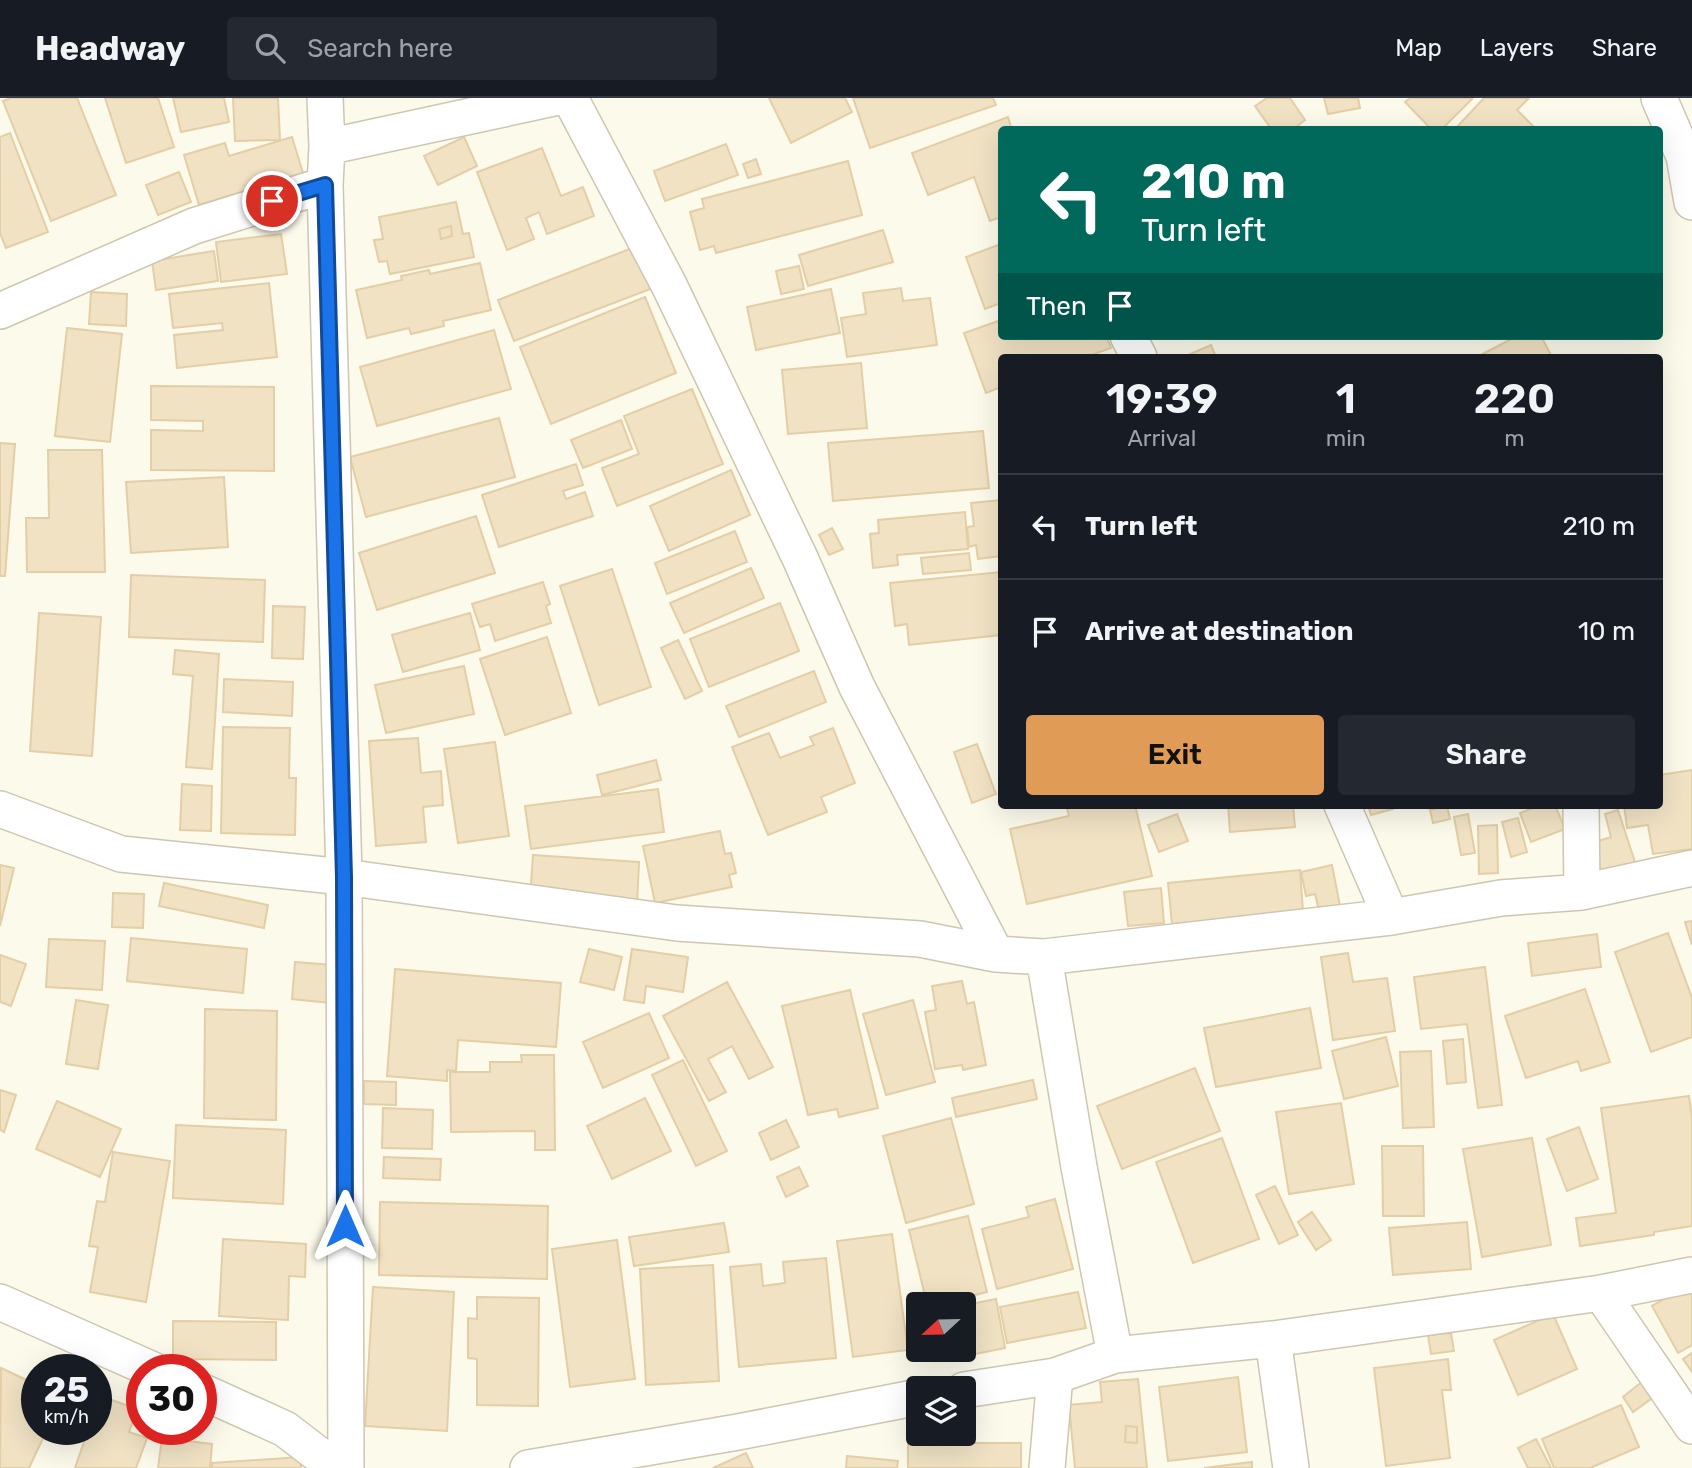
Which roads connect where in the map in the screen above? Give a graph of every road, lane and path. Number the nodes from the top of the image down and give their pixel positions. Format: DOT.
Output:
graph roads {
  1 [pos="325,98"];
  2 [pos="554,98"];
  3 [pos="570,98"];
  4 [pos="1658,98"];
  5 [pos="327,147"];
  6 [pos="325,185"];
  7 [pos="1692,202"];
  8 [pos="0,311"];
  9 [pos="0,809"];
  10 [pos="1344,809"];
  11 [pos="1581,809"];
  12 [pos="1692,868"];
  13 [pos="344,877"];
  14 [pos="1581,892"];
  15 [pos="1391,916"];
  16 [pos="996,954"];
  17 [pos="1044,957"];
  18 [pos="1692,1275"];
  19 [pos="1601,1293"];
  20 [pos="0,1302"];
  21 [pos="1273,1339"];
  22 [pos="1115,1355"];
  23 [pos="126,1358"];
  24 [pos="1055,1376"];
  25 [pos="976,1388"];
  26 [pos="217,1398"];
  27 [pos="906,1400"];
  28 [pos="1692,1426"];
  29 [pos="336,1468"];
  30 [pos="346,1468"];
  31 [pos="528,1468"];
  32 [pos="1047,1468"];
  33 [pos="1291,1468"];
  1 -- 5 [label="street"];
  2 -- 5 [label="street"];
  3 -- 16 [label="street"];
  4 -- 7 [label="street"];
  5 -- 6 [label="street"];
  6 -- 8 [label="street"];
  6 -- 13 [label="street"];
  9 -- 13 [label="street"];
  10 -- 15 [label="street"];
  11 -- 14 [label="street"];
  12 -- 14 [label="street"];
  13 -- 16 [label="street"];
  13 -- 30 [label="street"];
  14 -- 15 [label="street"];
  15 -- 17 [label="street"];
  16 -- 17 [label="street"];
  17 -- 22 [label="street"];
  18 -- 19 [label="street"];
  19 -- 21 [label="street"];
  19 -- 28 [label="street"];
  20 -- 23 [label="street"];
  21 -- 22 [label="street"];
  21 -- 33 [label="street"];
  22 -- 24 [label="street"];
  24 -- 25 [label="street"];
  24 -- 32 [label="street"];
  26 -- 29 [label="street"];
  27 -- 31 [label="street"];
}
